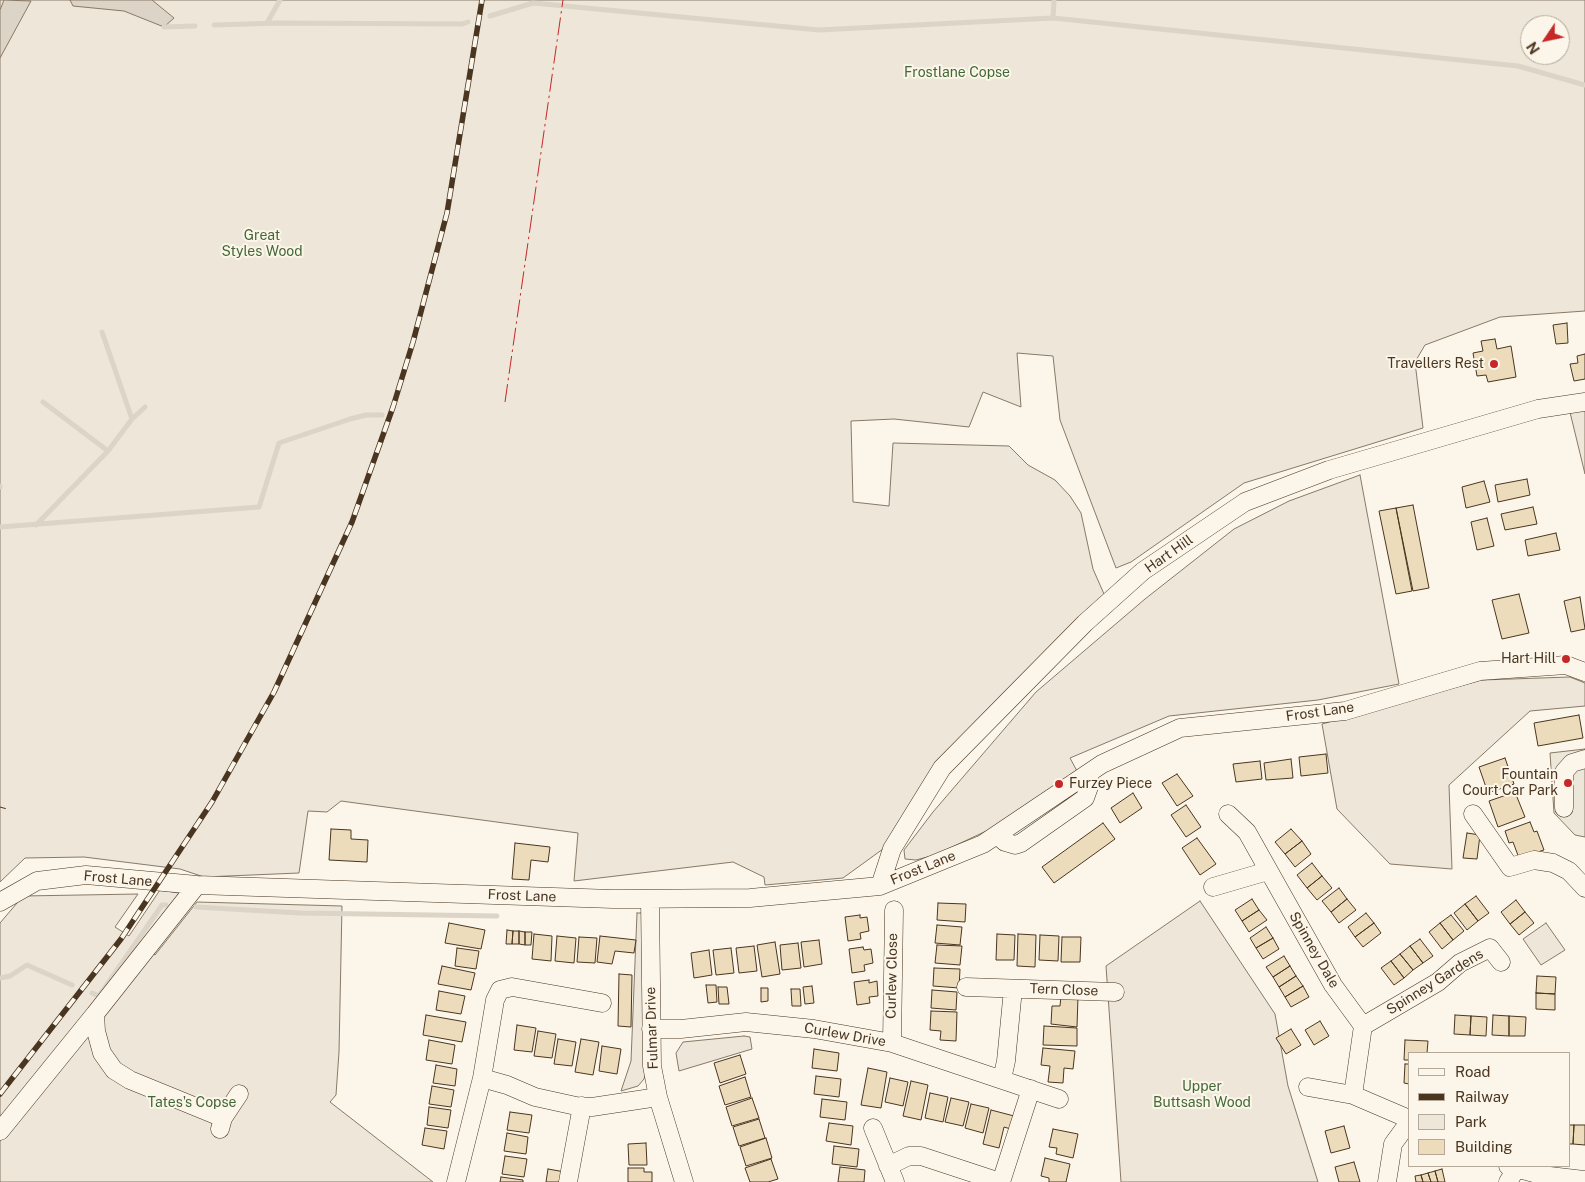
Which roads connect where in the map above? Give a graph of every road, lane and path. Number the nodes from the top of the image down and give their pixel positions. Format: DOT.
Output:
graph roads {
  1 [pos="1585,402"];
  2 [pos="1585,672"];
  3 [pos="1585,759"];
  4 [pos="1564,808"];
  5 [pos="1228,814"];
  6 [pos="1473,814"];
  7 [pos="1268,871"];
  8 [pos="198,885"];
  9 [pos="880,886"];
  10 [pos="1213,887"];
  11 [pos="1585,888"];
  12 [pos="650,899"];
  13 [pos="0,902"];
  14 [pos="894,910"];
  15 [pos="1501,962"];
  16 [pos="966,987"];
  17 [pos="1012,989"];
  18 [pos="1115,992"];
  19 [pos="602,1003"];
  20 [pos="95,1014"];
  21 [pos="1363,1026"];
  22 [pos="651,1029"];
  23 [pos="892,1043"];
  24 [pos="482,1078"];
  25 [pos="1002,1079"];
  26 [pos="1308,1087"];
  27 [pos="1031,1089"];
  28 [pos="239,1094"];
  29 [pos="1353,1095"];
  30 [pos="658,1097"];
  31 [pos="1059,1099"];
  32 [pos="582,1106"];
  33 [pos="1408,1121"];
  34 [pos="1408,1122"];
  35 [pos="873,1128"];
  36 [pos="0,1131"];
  37 [pos="1511,1172"];
  38 [pos="892,1174"];
  39 [pos="1585,1180"];
  40 [pos="456,1182"];
  41 [pos="568,1182"];
  42 [pos="684,1182"];
  43 [pos="1000,1182"];
  44 [pos="1387,1182"];
  1 -- 9 [label="street, Hart Hill"];
  2 -- 9 [label="street, Frost Lane"];
  3 -- 4 [label="street"];
  5 -- 7 [label="street, Spinney Dale"];
  6 -- 11 [label="street"];
  7 -- 10 [label="street"];
  7 -- 21 [label="street, Spinney Dale"];
  8 -- 12 [label="street, Frost Lane"];
  8 -- 13 [label="street, Frost Lane"];
  8 -- 20 [label="street"];
  9 -- 12 [label="street, Frost Lane"];
  12 -- 22 [label="street, Fulmar Drive"];
  14 -- 23 [label="street, Curlew Close"];
  15 -- 21 [label="street, Spinney Gardens"];
  16 -- 17 [label="street, Tern Close"];
  17 -- 18 [label="street, Tern Close"];
  17 -- 25 [label="street, Tern Close"];
  19 -- 24 [label="street"];
  20 -- 28 [label="street"];
  20 -- 36 [label="street"];
  21 -- 29 [label="street"];
  22 -- 23 [label="street, Curlew Drive"];
  22 -- 30 [label="street, Fulmar Drive"];
  23 -- 25 [label="street, Curlew Drive"];
  24 -- 32 [label="street"];
  24 -- 40 [label="street"];
  25 -- 27 [label="street, Curlew Drive"];
  26 -- 29 [label="street"];
  27 -- 31 [label="street, Curlew Drive"];
  27 -- 43 [label="street"];
  29 -- 33 [label="street"];
  30 -- 32 [label="street"];
  30 -- 42 [label="street, Fulmar Drive"];
  32 -- 41 [label="street"];
  34 -- 44 [label="street"];
  35 -- 38 [label="street"];
  37 -- 39 [label="street"];
  38 -- 43 [label="street"];
}
